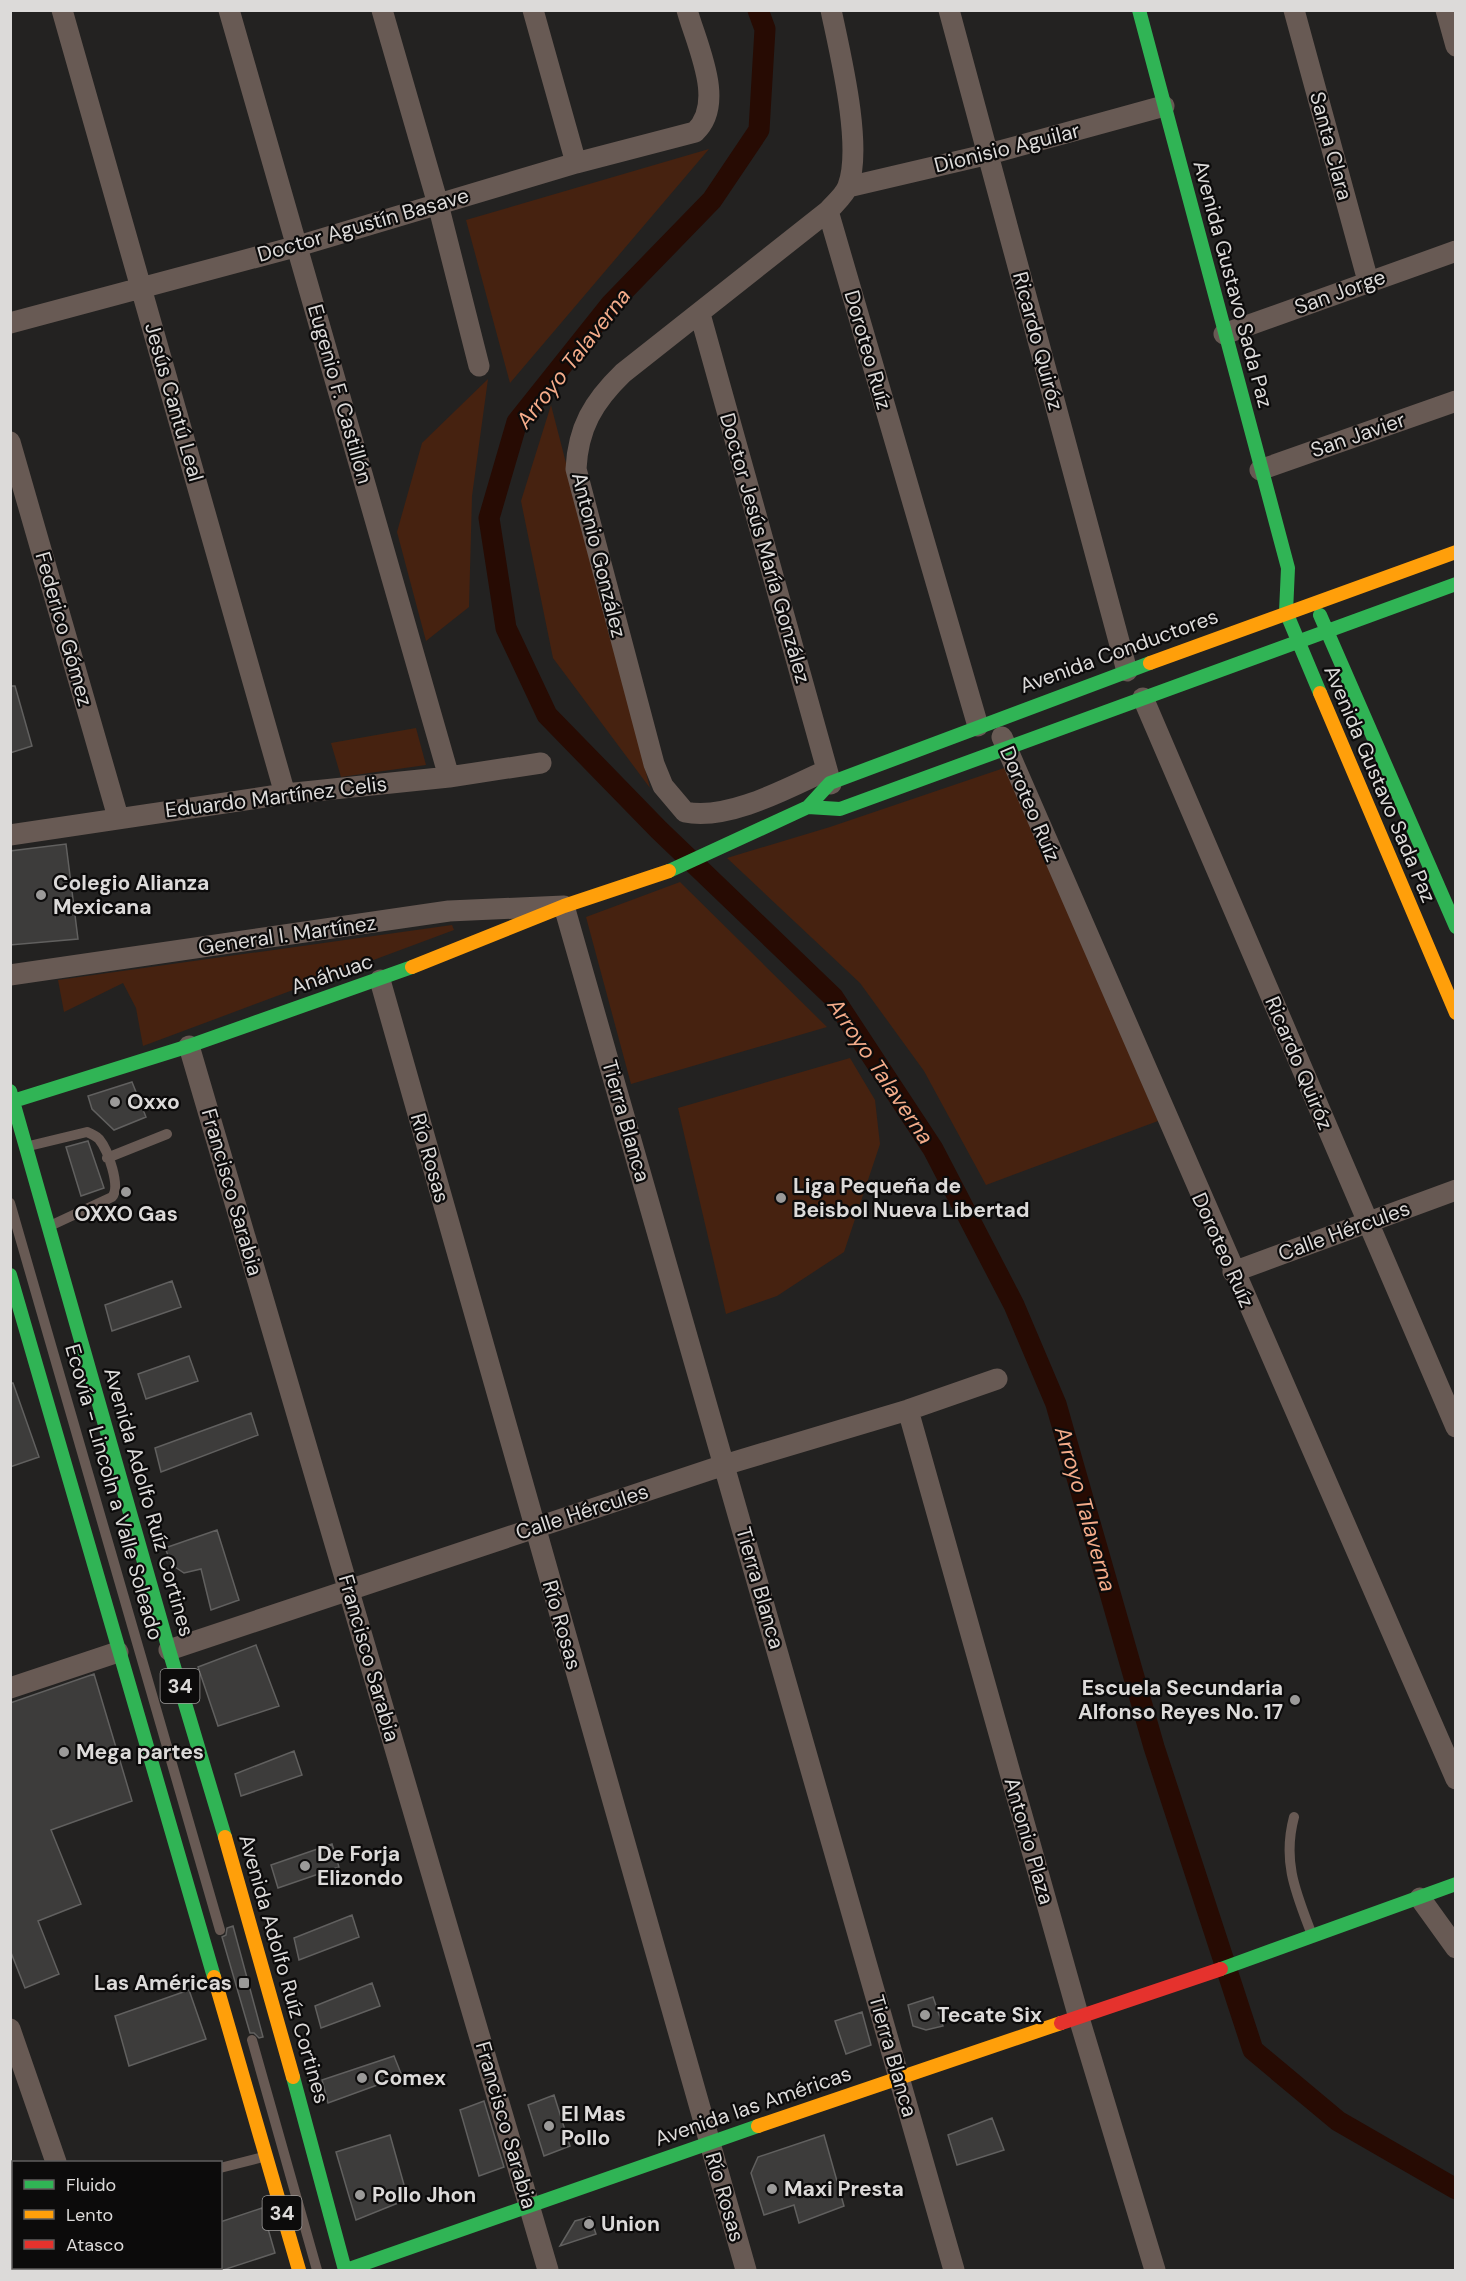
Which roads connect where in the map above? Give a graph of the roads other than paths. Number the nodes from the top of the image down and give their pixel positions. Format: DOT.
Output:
graph roads {
  1 [pos="62,10"];
  2 [pos="230,10"];
  3 [pos="382,10"];
  4 [pos="533,10"];
  5 [pos="687,10"];
  6 [pos="831,10"];
  7 [pos="949,10"];
  8 [pos="1139,10"];
  9 [pos="1294,10"];
  10 [pos="1446,10"];
  11 [pos="1455,46"];
  12 [pos="1164,106"];
  13 [pos="989,154"];
  14 [pos="576,163"];
  15 [pos="848,187"];
  16 [pos="438,204"];
  17 [pos="828,211"];
  18 [pos="298,246"];
  19 [pos="1455,251"];
  20 [pos="1368,281"];
  21 [pos="141,286"];
  22 [pos="700,314"];
  23 [pos="10,323"];
  24 [pos="1224,334"];
  25 [pos="479,366"];
  26 [pos="1455,401"];
  27 [pos="10,442"];
  28 [pos="1260,470"];
  29 [pos="1455,552"];
  30 [pos="1288,568"];
  31 [pos="1455,584"];
  32 [pos="1308,594"];
  33 [pos="1286,612"];
  34 [pos="1326,632"];
  35 [pos="1297,643"];
  36 [pos="1127,671"];
  37 [pos="1143,698"];
  38 [pos="987,723"];
  39 [pos="1005,749"];
  40 [pos="541,763"];
  41 [pos="449,777"];
  42 [pos="829,777"];
  43 [pos="285,794"];
  44 [pos="808,807"];
  45 [pos="840,809"];
  46 [pos="118,817"];
  47 [pos="10,835"];
  48 [pos="660,875"];
  49 [pos="564,906"];
  50 [pos="1455,927"];
  51 [pos="10,975"];
  52 [pos="380,980"];
  53 [pos="1455,1013"];
  54 [pos="189,1046"];
  55 [pos="11,1098"];
  56 [pos="166,1134"];
  57 [pos="26,1146"];
  58 [pos="107,1158"];
  59 [pos="1455,1190"];
  60 [pos="10,1203"];
  61 [pos="1367,1221"];
  62 [pos="49,1226"];
  63 [pos="1233,1272"];
  64 [pos="10,1275"];
  65 [pos="997,1379"];
  66 [pos="908,1410"];
  67 [pos="1455,1426"];
  68 [pos="724,1465"];
  69 [pos="534,1528"];
  70 [pos="349,1589"];
  71 [pos="169,1650"];
  72 [pos="118,1652"];
  73 [pos="10,1688"];
  74 [pos="1455,1779"];
  75 [pos="1294,1817"];
  76 [pos="1455,1884"];
  77 [pos="1419,1898"];
  78 [pos="219,1930"];
  79 [pos="1313,1937"];
  80 [pos="1455,1948"];
  81 [pos="1079,2018"];
  82 [pos="10,2029"];
  83 [pos="252,2040"];
  84 [pos="899,2077"];
  85 [pos="709,2143"];
  86 [pos="266,2156"];
  87 [pos="55,2161"];
  88 [pos="222,2167"];
  89 [pos="530,2206"];
  90 [pos="299,2271"];
  91 [pos="317,2271"];
  92 [pos="345,2271"];
  93 [pos="548,2271"];
  94 [pos="746,2271"];
  95 [pos="954,2271"];
  96 [pos="1155,2271"];
  1 -- 21 [label="street, Jesús Cantú Leal"];
  2 -- 18 [label="street, Eugenio F. Castillón"];
  3 -- 16 [label="street"];
  4 -- 14 [label="street"];
  5 -- 14 [label="street, Doctor Agustín Basave"];
  6 -- 15 [label="street"];
  7 -- 13 [label="street, Ricardo Quiróz"];
  8 -- 12 [label="street, Avenida Gustavo Sada Paz"];
  9 -- 20 [label="street, Santa Clara"];
  10 -- 11 [label="street"];
  12 -- 13 [label="street, Dionisio Aguilar"];
  12 -- 24 [label="street, Avenida Gustavo Sada Paz"];
  13 -- 15 [label="street, Dionisio Aguilar"];
  13 -- 36 [label="street, Ricardo Quiróz"];
  14 -- 16 [label="street, Doctor Agustín Basave"];
  15 -- 17 [label="street"];
  16 -- 18 [label="street, Doctor Agustín Basave"];
  16 -- 25 [label="street"];
  17 -- 22 [label="street, Antonio González"];
  17 -- 38 [label="street, Doroteo Ruíz"];
  18 -- 21 [label="street, Doctor Agustín Basave"];
  18 -- 41 [label="street, Eugenio F. Castillón"];
  19 -- 20 [label="street, San Jorge"];
  20 -- 24 [label="street, San Jorge"];
  21 -- 23 [label="street, Doctor Agustín Basave"];
  21 -- 43 [label="street, Jesús Cantú Leal"];
  22 -- 42 [label="street, Doctor Jesús María González"];
  22 -- 42 [label="street, Antonio González"];
  24 -- 28 [label="street, Avenida Gustavo Sada Paz"];
  26 -- 28 [label="street, San Javier"];
  27 -- 46 [label="street, Federico Gómez"];
  28 -- 30 [label="street, Avenida Gustavo Sada Paz"];
  29 -- 32 [label="street, Avenida Conductores"];
  30 -- 32 [label="street, Avenida Gustavo Sada Paz"];
  30 -- 33 [label="street, Avenida Gustavo Sada Paz"];
  31 -- 34 [label="street, Avenida Conductores"];
  32 -- 33 [label="street, Avenida Conductores"];
  32 -- 34 [label="street, Avenida Gustavo Sada Paz"];
  33 -- 35 [label="street, Avenida Gustavo Sada Paz"];
  33 -- 36 [label="street, Avenida Conductores"];
  34 -- 35 [label="street, Avenida Conductores"];
  34 -- 50 [label="street, Avenida Gustavo Sada Paz"];
  35 -- 37 [label="street, Avenida Conductores"];
  35 -- 53 [label="street, Avenida Gustavo Sada Paz"];
  36 -- 38 [label="street, Avenida Conductores"];
  37 -- 39 [label="street, Avenida Conductores"];
  37 -- 61 [label="street, Ricardo Quiróz"];
  38 -- 39 [label="street, Doroteo Ruíz"];
  38 -- 42 [label="street, Avenida Conductores"];
  39 -- 45 [label="street, Avenida Conductores"];
  39 -- 63 [label="street, Doroteo Ruíz"];
  40 -- 41 [label="street, Eduardo Martínez Celis"];
  41 -- 43 [label="street, Eduardo Martínez Celis"];
  42 -- 44 [label="street, Avenida Conductores"];
  42 -- 45 [label="street, Doctor Jesús María González"];
  43 -- 46 [label="street, Eduardo Martínez Celis"];
  44 -- 45 [label="street, Avenida Conductores"];
  44 -- 48 [label="street, Avenida Conductores"];
  46 -- 47 [label="street, Eduardo Martínez Celis"];
  48 -- 49 [label="street, Anáhuac"];
  49 -- 51 [label="street, General I. Martínez"];
  49 -- 52 [label="street, Anáhuac"];
  49 -- 68 [label="street, Tierra Blanca"];
  52 -- 54 [label="street, Anáhuac"];
  52 -- 69 [label="street, Río Rosas"];
  54 -- 55 [label="street, Anáhuac"];
  54 -- 70 [label="street, Francisco Sarabia"];
  55 -- 57 [label="street, Avenida Adolfo Ruíz Cortines / 34"];
  56 -- 58 [label="lane"];
  57 -- 58 [label="lane"];
  57 -- 62 [label="street, Avenida Adolfo Ruíz Cortines / 34"];
  58 -- 62 [label="lane"];
  59 -- 61 [label="street, Calle Hércules"];
  60 -- 78 [label="lane, Ecovía - Lincoln a Valle Soleado"];
  61 -- 63 [label="street, Calle Hércules"];
  61 -- 67 [label="street, Ricardo Quiróz"];
  62 -- 71 [label="street, Avenida Adolfo Ruíz Cortines / 34"];
  63 -- 74 [label="street, Doroteo Ruíz"];
  64 -- 72 [label="street, 34"];
  65 -- 66 [label="street, Calle Hércules"];
  66 -- 68 [label="street, Calle Hércules"];
  66 -- 81 [label="street, Antonio Plaza"];
  68 -- 69 [label="street, Calle Hércules"];
  68 -- 84 [label="street, Tierra Blanca"];
  69 -- 70 [label="street, Calle Hércules"];
  69 -- 85 [label="street, Río Rosas"];
  70 -- 71 [label="street, Calle Hércules"];
  70 -- 89 [label="street, Francisco Sarabia"];
  71 -- 92 [label="street, Avenida Adolfo Ruíz Cortines / 34"];
  72 -- 73 [label="street"];
  72 -- 86 [label="street, 34"];
  75 -- 79 [label="lane"];
  76 -- 77 [label="street, Avenida las Américas"];
  77 -- 79 [label="street, Avenida las Américas"];
  77 -- 80 [label="street"];
  79 -- 81 [label="street, Avenida las Américas"];
  81 -- 84 [label="street, Avenida las Américas"];
  81 -- 96 [label="street, Antonio Plaza"];
  82 -- 87 [label="street"];
  83 -- 91 [label="lane"];
  84 -- 85 [label="street, Avenida las Américas"];
  84 -- 95 [label="street, Tierra Blanca"];
  85 -- 89 [label="street, Avenida las Américas"];
  85 -- 94 [label="street, Río Rosas"];
  86 -- 88 [label="lane"];
  86 -- 90 [label="street, 34"];
  89 -- 92 [label="street, Avenida las Américas"];
  89 -- 93 [label="street, Francisco Sarabia"];
}
